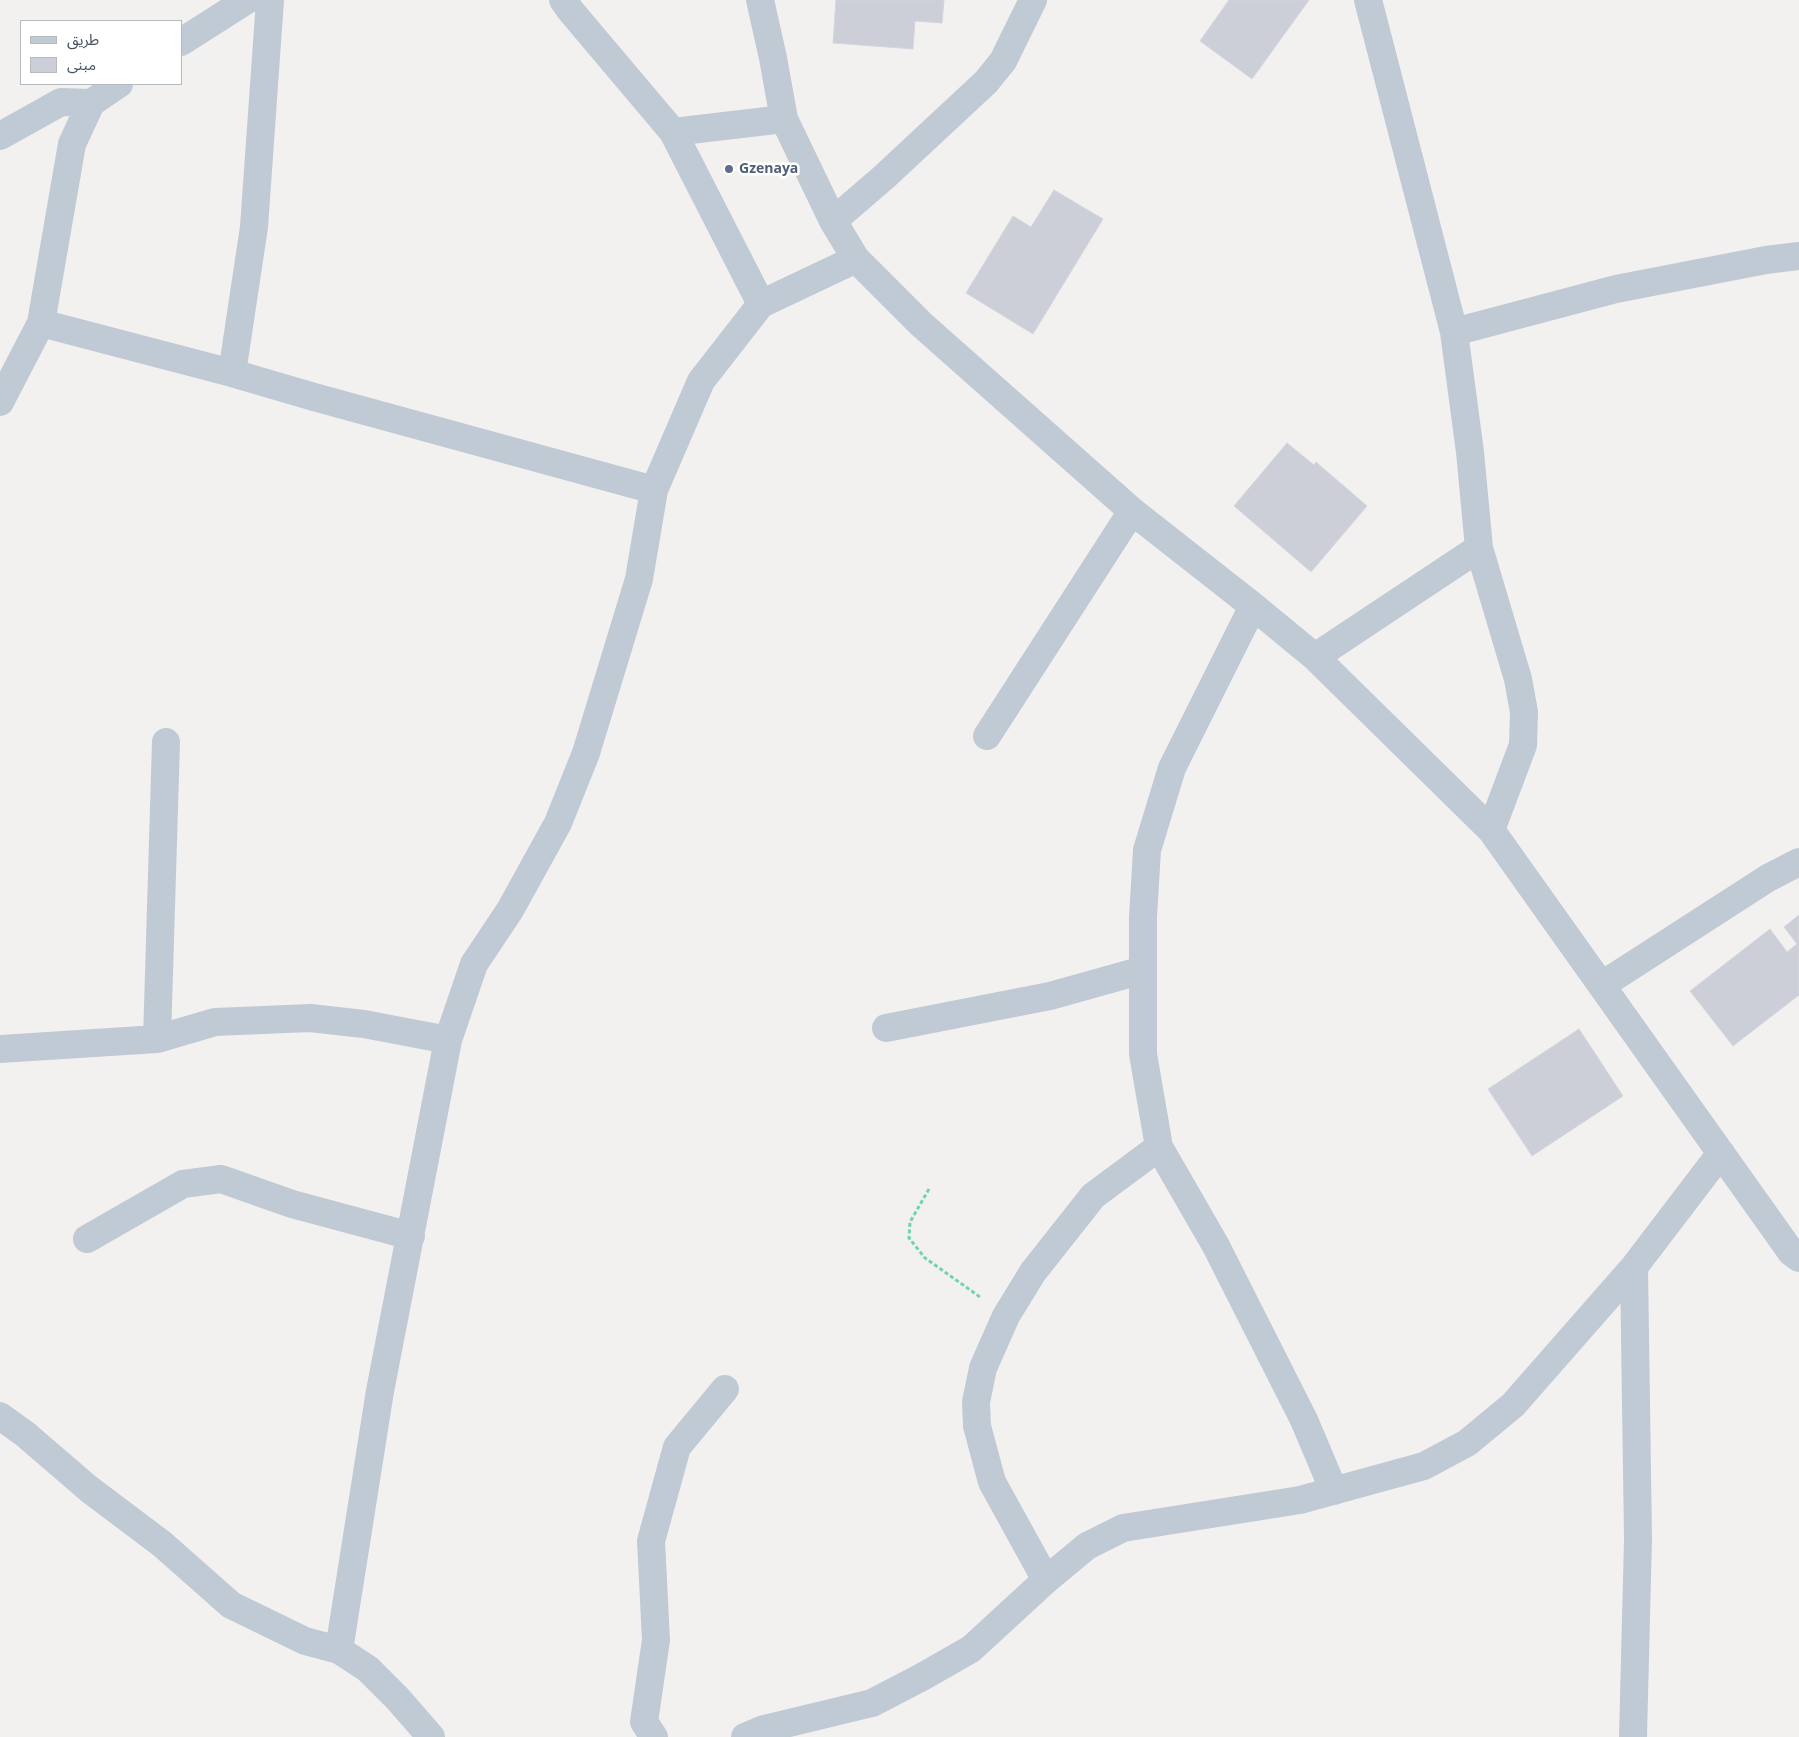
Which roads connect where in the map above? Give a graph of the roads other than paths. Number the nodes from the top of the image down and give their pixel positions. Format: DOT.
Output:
graph roads {
  1 [pos="247,0"];
  2 [pos="270,0"];
  3 [pos="564,0"];
  4 [pos="760,0"];
  5 [pos="1033,0"];
  6 [pos="1368,0"];
  7 [pos="182,41"];
  8 [pos="117,85"];
  9 [pos="91,102"];
  10 [pos="784,119"];
  11 [pos="673,132"];
  12 [pos="0,136"];
  13 [pos="833,221"];
  14 [pos="1799,256"];
  15 [pos="856,259"];
  16 [pos="761,304"];
  17 [pos="41,323"];
  18 [pos="1454,332"];
  19 [pos="232,373"];
  20 [pos="0,402"];
  21 [pos="654,490"];
  22 [pos="1132,511"];
  23 [pos="1479,548"];
  24 [pos="1254,606"];
  25 [pos="1315,657"];
  26 [pos="987,736"];
  27 [pos="166,742"];
  28 [pos="1491,830"];
  29 [pos="1799,862"];
  30 [pos="1143,970"];
  31 [pos="1602,985"];
  32 [pos="886,1028"];
  33 [pos="156,1039"];
  34 [pos="448,1040"];
  35 [pos="0,1049"];
  36 [pos="1159,1147"];
  37 [pos="1722,1153"];
  38 [pos="410,1236"];
  39 [pos="87,1239"];
  40 [pos="1799,1258"];
  41 [pos="1634,1267"];
  42 [pos="725,1389"];
  43 [pos="0,1416"];
  44 [pos="1334,1491"];
  45 [pos="1046,1580"];
  46 [pos="339,1650"];
  47 [pos="431,1737"];
  48 [pos="654,1737"];
  49 [pos="745,1737"];
  50 [pos="1633,1737"];
  1 -- 7 [label="street"];
  2 -- 19 [label="street"];
  3 -- 11 [label="street"];
  4 -- 10 [label="street"];
  5 -- 13 [label="street"];
  6 -- 18 [label="street"];
  8 -- 9 [label="street"];
  9 -- 12 [label="street"];
  9 -- 17 [label="street"];
  10 -- 11 [label="street"];
  10 -- 13 [label="street"];
  11 -- 16 [label="street"];
  13 -- 15 [label="street"];
  14 -- 18 [label="street"];
  15 -- 16 [label="street"];
  15 -- 22 [label="street"];
  16 -- 21 [label="street"];
  17 -- 19 [label="street"];
  17 -- 20 [label="street"];
  18 -- 23 [label="street"];
  19 -- 21 [label="street"];
  21 -- 34 [label="street"];
  22 -- 24 [label="street"];
  22 -- 26 [label="street"];
  23 -- 25 [label="street"];
  23 -- 28 [label="street"];
  24 -- 25 [label="street"];
  24 -- 30 [label="street"];
  25 -- 28 [label="street"];
  27 -- 33 [label="street"];
  28 -- 31 [label="street"];
  29 -- 31 [label="street"];
  30 -- 32 [label="street"];
  30 -- 36 [label="street"];
  31 -- 37 [label="street"];
  33 -- 34 [label="street"];
  33 -- 35 [label="street"];
  34 -- 38 [label="street"];
  36 -- 44 [label="street"];
  36 -- 45 [label="street"];
  37 -- 40 [label="street"];
  37 -- 41 [label="street"];
  38 -- 39 [label="street"];
  38 -- 46 [label="street"];
  41 -- 44 [label="street"];
  41 -- 50 [label="street"];
  42 -- 48 [label="street"];
  43 -- 46 [label="street"];
  44 -- 45 [label="street"];
  45 -- 49 [label="street"];
  46 -- 47 [label="street"];
}
